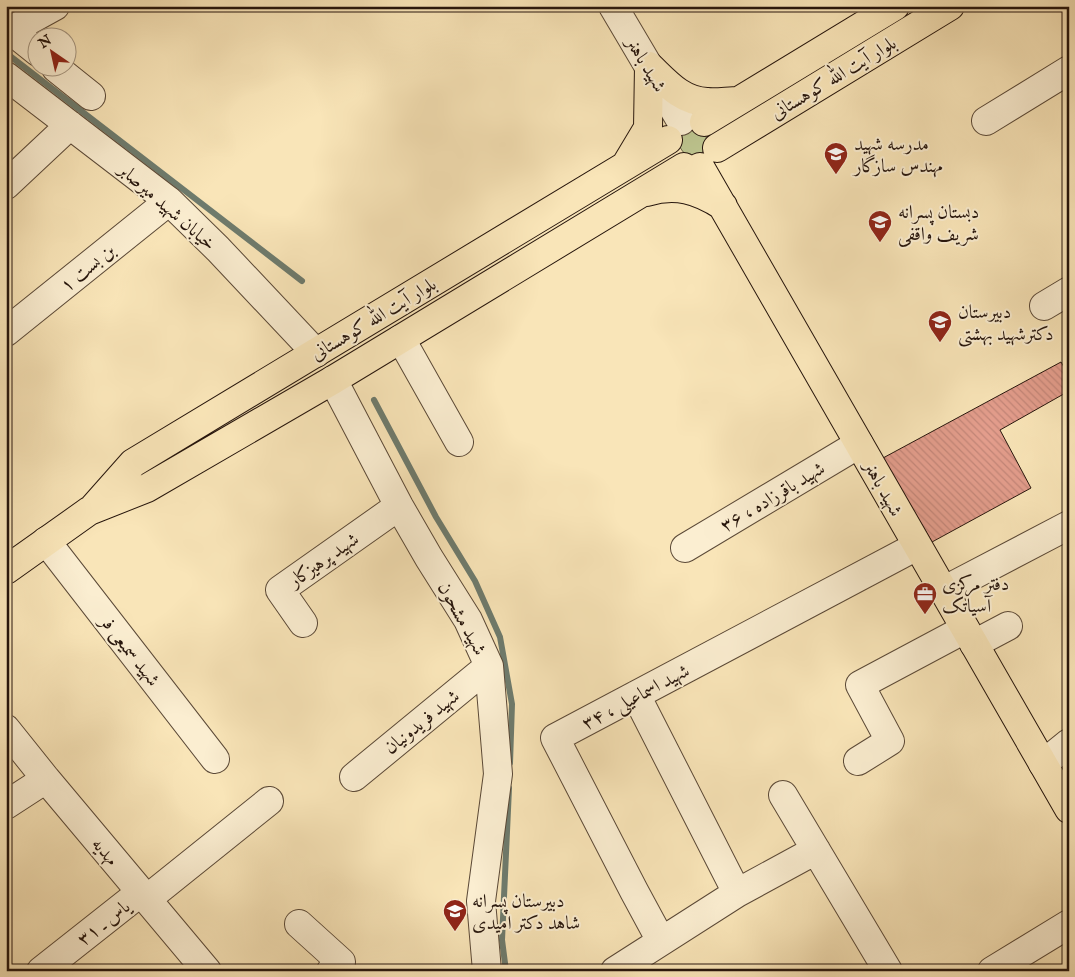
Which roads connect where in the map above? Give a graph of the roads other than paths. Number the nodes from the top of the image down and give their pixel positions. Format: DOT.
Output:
graph roads {
  1 [pos="55,6"];
  2 [pos="613,6"];
  3 [pos="895,6"];
  4 [pos="950,6"];
  5 [pos="6,34"];
  6 [pos="28,44"];
  7 [pos="649,66"];
  8 [pos="1069,70"];
  9 [pos="6,76"];
  10 [pos="53,78"];
  11 [pos="70,78"];
  12 [pos="91,96"];
  13 [pos="36,98"];
  14 [pos="742,100"];
  15 [pos="986,121"];
  16 [pos="70,125"];
  17 [pos="685,127"];
  18 [pos="700,161"];
  19 [pos="625,166"];
  20 [pos="6,185"];
  21 [pos="640,194"];
  22 [pos="169,201"];
  23 [pos="723,206"];
  24 [pos="1069,291"];
  25 [pos="1044,306"];
  26 [pos="6,332"];
  27 [pos="401,339"];
  28 [pos="316,353"];
  29 [pos="333,380"];
  30 [pos="459,442"];
  31 [pos="859,444"];
  32 [pos="133,463"];
  33 [pos="147,488"];
  34 [pos="399,506"];
  35 [pos="89,511"];
  36 [pos="1069,525"];
  37 [pos="46,541"];
  38 [pos="916,546"];
  39 [pos="684,548"];
  40 [pos="6,570"];
  41 [pos="943,591"];
  42 [pos="303,623"];
  43 [pos="1008,626"];
  44 [pos="970,636"];
  45 [pos="489,666"];
  46 [pos="636,695"];
  47 [pos="6,729"];
  48 [pos="1069,743"];
  49 [pos="215,759"];
  50 [pos="858,761"];
  51 [pos="1043,764"];
  52 [pos="354,777"];
  53 [pos="46,779"];
  54 [pos="783,795"];
  55 [pos="269,801"];
  56 [pos="6,805"];
  57 [pos="1069,809"];
  58 [pos="816,850"];
  59 [pos="737,893"];
  60 [pos="144,896"];
  61 [pos="299,924"];
  62 [pos="1069,924"];
  63 [pos="662,941"];
  64 [pos="341,968"];
  65 [pos="41,971"];
  66 [pos="207,971"];
  67 [pos="488,971"];
  68 [pos="615,971"];
  69 [pos="888,971"];
  70 [pos="992,971"];
  1 -- 5 [label="street"];
  2 -- 7 [label="street, شهید باهنر"];
  3 -- 14 [label="main road, بلوار آیت الله کوهستانی"];
  4 -- 18 [label="main road, بلوار آیت الله کوهستانی"];
  5 -- 6 [label="street"];
  7 -- 14 [label="main road"];
  7 -- 17 [label="street, شهید باهنر"];
  7 -- 19 [label="main road"];
  8 -- 15 [label="street"];
  9 -- 13 [label="street, خیابان شهید میرصابر"];
  10 -- 13 [label="street"];
  11 -- 12 [label="street"];
  13 -- 16 [label="street, خیابان شهید میرصابر"];
  14 -- 17 [label="main road, بلوار آیت الله کوهستانی"];
  16 -- 20 [label="street"];
  16 -- 22 [label="street, خیابان شهید میرصابر"];
  17 -- 18 [label="main road"];
  17 -- 18 [label="main road"];
  17 -- 19 [label="main road, بلوار آیت الله کوهستانی"];
  18 -- 21 [label="main road, بلوار آیت الله کوهستانی"];
  18 -- 23 [label="main road, شهید باهنر"];
  19 -- 28 [label="main road, بلوار آیت الله کوهستانی"];
  21 -- 23 [label="main road"];
  21 -- 27 [label="main road, بلوار آیت الله کوهستانی"];
  22 -- 26 [label="street, بن بست ۱"];
  22 -- 28 [label="street, خیابان شهید میرصابر"];
  23 -- 31 [label="main road, شهید باهنر"];
  24 -- 25 [label="street"];
  27 -- 29 [label="main road, بلوار آیت الله کوهستانی"];
  27 -- 30 [label="street"];
  28 -- 32 [label="main road, بلوار آیت الله کوهستانی"];
  29 -- 33 [label="main road, بلوار آیت الله کوهستانی"];
  29 -- 34 [label="street, شهید مشحون"];
  31 -- 38 [label="main road, شهید باهنر"];
  31 -- 39 [label="street, شهید باقرزاده ، ۳۶"];
  32 -- 33 [label="main road"];
  32 -- 35 [label="main road, بلوار آیت الله کوهستانی"];
  33 -- 35 [label="main road, بلوار آیت الله کوهستانی"];
  34 -- 42 [label="street, شهید پرهیزکار"];
  34 -- 45 [label="street, شهید مشحون"];
  35 -- 37 [label="main road, بلوار آیت الله کوهستانی"];
  36 -- 41 [label="street"];
  37 -- 40 [label="main road, بلوار آیت الله کوهستانی"];
  37 -- 49 [label="street, شهید سمیعی فر"];
  38 -- 41 [label="main road, شهید باهنر"];
  38 -- 46 [label="street, شهید اسماعیلی ، ۳۴"];
  41 -- 44 [label="main road, شهید باهنر"];
  43 -- 44 [label="street"];
  44 -- 50 [label="street"];
  44 -- 51 [label="main road, شهید باهنر"];
  45 -- 52 [label="street, شهید فریدونیان"];
  45 -- 67 [label="street, شهید مشحون"];
  46 -- 59 [label="street"];
  46 -- 63 [label="street, شهید اسماعیلی ، ۳۴"];
  47 -- 53 [label="street, مهدیه"];
  48 -- 51 [label="street"];
  51 -- 57 [label="main road, شهید باهنر"];
  53 -- 56 [label="street"];
  53 -- 60 [label="street, مهدیه"];
  54 -- 58 [label="street"];
  55 -- 60 [label="street, یاس ـ ۳۱"];
  58 -- 59 [label="street"];
  58 -- 69 [label="street"];
  59 -- 63 [label="street"];
  60 -- 65 [label="street, یاس ـ ۳۱"];
  60 -- 66 [label="street, مهدیه"];
  61 -- 64 [label="street"];
  62 -- 70 [label="street"];
  63 -- 68 [label="street"];
}
